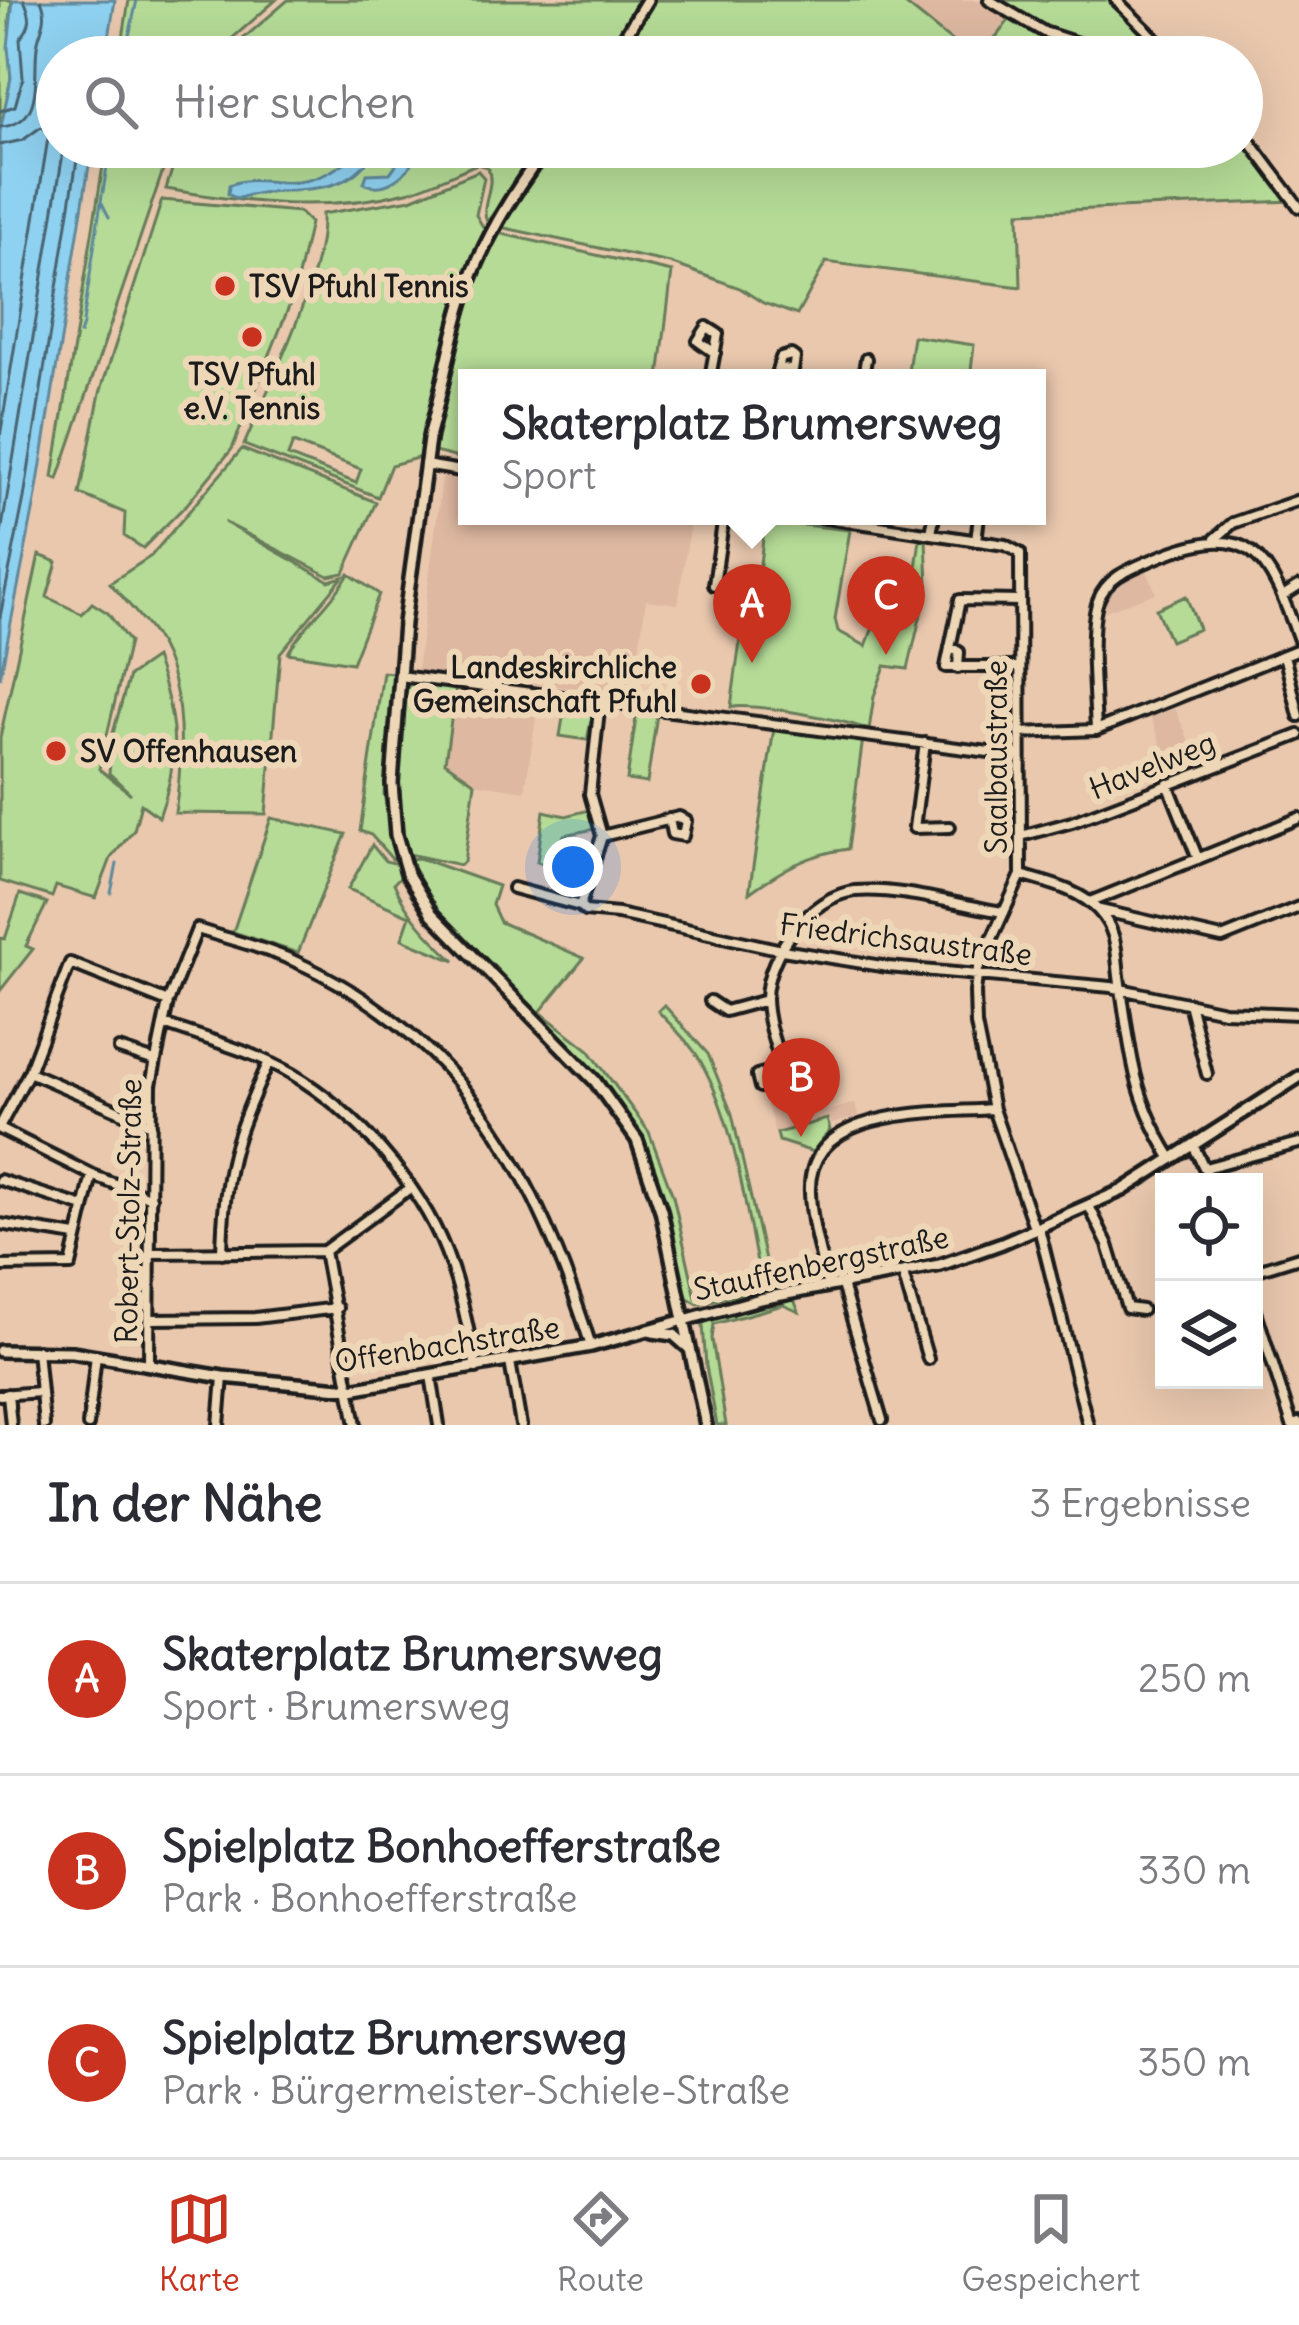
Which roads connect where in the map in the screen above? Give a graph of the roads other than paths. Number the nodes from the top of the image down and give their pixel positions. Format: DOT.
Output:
graph roads {
  1 [pos="647,0"];
  2 [pos="988,0"];
  3 [pos="1116,0"];
  4 [pos="625,36"];
  5 [pos="1056,36"];
  6 [pos="1153,36"];
  7 [pos="1263,158"];
  8 [pos="532,168"];
  9 [pos="1299,207"];
  10 [pos="715,353"];
  11 [pos="866,359"];
  12 [pos="712,369"];
  13 [pos="864,369"];
  14 [pos="425,465"];
  15 [pos="458,470"];
  16 [pos="1299,500"];
  17 [pos="723,525"];
  18 [pos="875,525"];
  19 [pos="933,525"];
  20 [pos="978,525"];
  21 [pos="885,527"];
  22 [pos="1228,530"];
  23 [pos="932,534"];
  24 [pos="1215,539"];
  25 [pos="976,541"];
  26 [pos="1234,543"];
  27 [pos="714,585"];
  28 [pos="1299,586"];
  29 [pos="1283,596"];
  30 [pos="1020,601"];
  31 [pos="1299,645"];
  32 [pos="1285,655"];
  33 [pos="1020,667"];
  34 [pos="400,676"];
  35 [pos="600,701"];
  36 [pos="1299,716"];
  37 [pos="1096,730"];
  38 [pos="1020,733"];
  39 [pos="1299,735"];
  40 [pos="925,743"];
  41 [pos="1020,756"];
  42 [pos="1168,784"];
  43 [pos="1299,818"];
  44 [pos="669,820"];
  45 [pos="950,827"];
  46 [pos="602,836"];
  47 [pos="1021,836"];
  48 [pos="1198,859"];
  49 [pos="1021,874"];
  50 [pos="513,888"];
  51 [pos="580,906"];
  52 [pos="1093,906"];
  53 [pos="1299,907"];
  54 [pos="1004,912"];
  55 [pos="782,950"];
  56 [pos="976,976"];
  57 [pos="1120,988"];
  58 [pos="766,1000"];
  59 [pos="710,1001"];
  60 [pos="168,1002"];
  61 [pos="1189,1004"];
  62 [pos="1299,1014"];
  63 [pos="164,1024"];
  64 [pos="119,1049"];
  65 [pos="155,1061"];
  66 [pos="269,1062"];
  67 [pos="783,1068"];
  68 [pos="28,1072"];
  69 [pos="1207,1074"];
  70 [pos="1299,1077"];
  71 [pos="993,1109"];
  72 [pos="151,1125"];
  73 [pos="0,1128"];
  74 [pos="1299,1143"];
  75 [pos="1193,1145"];
  76 [pos="1172,1159"];
  77 [pos="1205,1168"];
  78 [pos="1207,1173"];
  79 [pos="92,1174"];
  80 [pos="0,1180"];
  81 [pos="410,1188"];
  82 [pos="152,1198"];
  83 [pos="84,1208"];
  84 [pos="1090,1208"];
  85 [pos="0,1224"];
  86 [pos="1037,1229"];
  87 [pos="76,1237"];
  88 [pos="324,1251"];
  89 [pos="152,1253"];
  90 [pos="222,1253"];
  91 [pos="1299,1256"];
  92 [pos="0,1266"];
  93 [pos="1263,1268"];
  94 [pos="903,1274"];
  95 [pos="842,1285"];
  96 [pos="828,1288"];
  97 [pos="337,1308"];
  98 [pos="1142,1310"];
  99 [pos="684,1318"];
  100 [pos="152,1319"];
  101 [pos="1263,1331"];
  102 [pos="639,1332"];
  103 [pos="591,1346"];
  104 [pos="37,1349"];
  105 [pos="0,1351"];
  106 [pos="692,1354"];
  107 [pos="96,1355"];
  108 [pos="928,1359"];
  109 [pos="149,1362"];
  110 [pos="510,1362"];
  111 [pos="476,1367"];
  112 [pos="431,1376"];
  113 [pos="223,1377"];
  114 [pos="350,1389"];
  115 [pos="41,1392"];
  116 [pos="4,1394"];
  117 [pos="882,1420"];
  118 [pos="11,1425"];
  119 [pos="44,1425"];
  120 [pos="88,1425"];
  121 [pos="219,1425"];
  122 [pos="356,1425"];
  123 [pos="439,1425"];
  124 [pos="521,1425"];
  125 [pos="706,1425"];
  126 [pos="1088,1425"];
  127 [pos="1296,1425"];
  1 -- 4 [label="street"];
  2 -- 5 [label="street"];
  3 -- 6 [label="street"];
  7 -- 9 [label="street"];
  8 -- 14 [label="street"];
  10 -- 12 [label="street"];
  11 -- 13 [label="street"];
  14 -- 15 [label="street"];
  14 -- 34 [label="street"];
  16 -- 22 [label="street"];
  17 -- 27 [label="street"];
  18 -- 21 [label="street"];
  19 -- 23 [label="street"];
  20 -- 25 [label="street"];
  21 -- 23 [label="street"];
  22 -- 24 [label="street"];
  22 -- 26 [label="street"];
  23 -- 25 [label="street"];
  24 -- 26 [label="street"];
  24 -- 37 [label="street"];
  25 -- 30 [label="street, Saalbaustraße"];
  26 -- 29 [label="street"];
  28 -- 29 [label="street"];
  29 -- 31 [label="street"];
  30 -- 33 [label="street, Saalbaustraße"];
  30 -- 33 [label="street"];
  31 -- 32 [label="street"];
  32 -- 36 [label="street"];
  32 -- 37 [label="street"];
  33 -- 38 [label="street, Saalbaustraße"];
  34 -- 35 [label="street"];
  34 -- 99 [label="street"];
  35 -- 40 [label="street"];
  35 -- 46 [label="street"];
  37 -- 38 [label="street"];
  38 -- 41 [label="street, Saalbaustraße"];
  39 -- 42 [label="street, Havelweg"];
  40 -- 41 [label="street"];
  40 -- 45 [label="street"];
  41 -- 47 [label="street, Saalbaustraße"];
  42 -- 47 [label="street, Havelweg"];
  42 -- 48 [label="street"];
  43 -- 48 [label="street"];
  44 -- 46 [label="street"];
  46 -- 51 [label="street"];
  47 -- 49 [label="street, Saalbaustraße"];
  48 -- 52 [label="street"];
  49 -- 52 [label="street"];
  49 -- 54 [label="street, Saalbaustraße"];
  50 -- 51 [label="street, Friedrichsaustraße"];
  51 -- 55 [label="street, Friedrichsaustraße"];
  52 -- 53 [label="street"];
  52 -- 57 [label="street"];
  54 -- 55 [label="street"];
  54 -- 56 [label="street, Saalbaustraße"];
  55 -- 56 [label="street, Friedrichsaustraße"];
  55 -- 58 [label="street"];
  56 -- 57 [label="street, Friedrichsaustraße"];
  56 -- 71 [label="street, Saalbaustraße"];
  57 -- 61 [label="street, Friedrichsaustraße"];
  57 -- 76 [label="street"];
  58 -- 59 [label="street"];
  58 -- 67 [label="street"];
  60 -- 63 [label="street, Robert-Stolz-Straße"];
  60 -- 68 [label="street"];
  60 -- 103 [label="street, Robert-Stolz-Straße"];
  61 -- 62 [label="street, Friedrichsaustraße"];
  61 -- 69 [label="street"];
  63 -- 65 [label="street, Robert-Stolz-Straße"];
  63 -- 66 [label="street"];
  64 -- 65 [label="street, Robert-Stolz-Straße"];
  65 -- 72 [label="street, Robert-Stolz-Straße"];
  66 -- 81 [label="street"];
  66 -- 90 [label="street"];
  68 -- 72 [label="street"];
  68 -- 73 [label="street"];
  70 -- 75 [label="street, Stauffenbergstraße"];
  71 -- 86 [label="street, Saalbaustraße"];
  71 -- 96 [label="street"];
  72 -- 82 [label="street, Robert-Stolz-Straße"];
  73 -- 79 [label="street"];
  74 -- 77 [label="street"];
  75 -- 76 [label="street, Stauffenbergstraße"];
  75 -- 77 [label="street"];
  76 -- 84 [label="street, Stauffenbergstraße"];
  77 -- 78 [label="street"];
  79 -- 82 [label="street"];
  79 -- 83 [label="street"];
  80 -- 83 [label="street"];
  81 -- 88 [label="street"];
  81 -- 111 [label="street"];
  82 -- 89 [label="street, Robert-Stolz-Straße"];
  83 -- 87 [label="street"];
  84 -- 86 [label="street, Stauffenbergstraße"];
  84 -- 98 [label="street"];
  85 -- 87 [label="street"];
  86 -- 94 [label="street, Stauffenbergstraße"];
  86 -- 126 [label="street, Saalbaustraße"];
  87 -- 92 [label="street"];
  88 -- 90 [label="street"];
  88 -- 97 [label="street"];
  89 -- 90 [label="street"];
  89 -- 100 [label="street, Robert-Stolz-Straße"];
  91 -- 93 [label="street"];
  94 -- 95 [label="street, Stauffenbergstraße"];
  94 -- 108 [label="street"];
  95 -- 96 [label="street, Stauffenbergstraße"];
  95 -- 117 [label="street"];
  96 -- 99 [label="street, Stauffenbergstraße"];
  97 -- 100 [label="street"];
  97 -- 114 [label="street"];
  99 -- 102 [label="street, Offenbachstraße"];
  99 -- 106 [label="street"];
  100 -- 109 [label="street, Robert-Stolz-Straße"];
  101 -- 127 [label="street"];
  102 -- 103 [label="street, Offenbachstraße"];
  102 -- 106 [label="street"];
  103 -- 110 [label="street, Offenbachstraße"];
  104 -- 105 [label="street, Offenbachstraße"];
  104 -- 107 [label="street, Offenbachstraße"];
  104 -- 115 [label="street"];
  106 -- 125 [label="street"];
  107 -- 109 [label="street, Offenbachstraße"];
  107 -- 120 [label="street"];
  109 -- 113 [label="street, Offenbachstraße"];
  110 -- 111 [label="street, Offenbachstraße"];
  110 -- 124 [label="street"];
  111 -- 112 [label="street, Offenbachstraße"];
  112 -- 114 [label="street, Offenbachstraße"];
  112 -- 123 [label="street"];
  113 -- 114 [label="street, Offenbachstraße"];
  113 -- 121 [label="street"];
  114 -- 122 [label="street"];
  115 -- 116 [label="street"];
  115 -- 119 [label="street"];
  116 -- 118 [label="street"];
}
